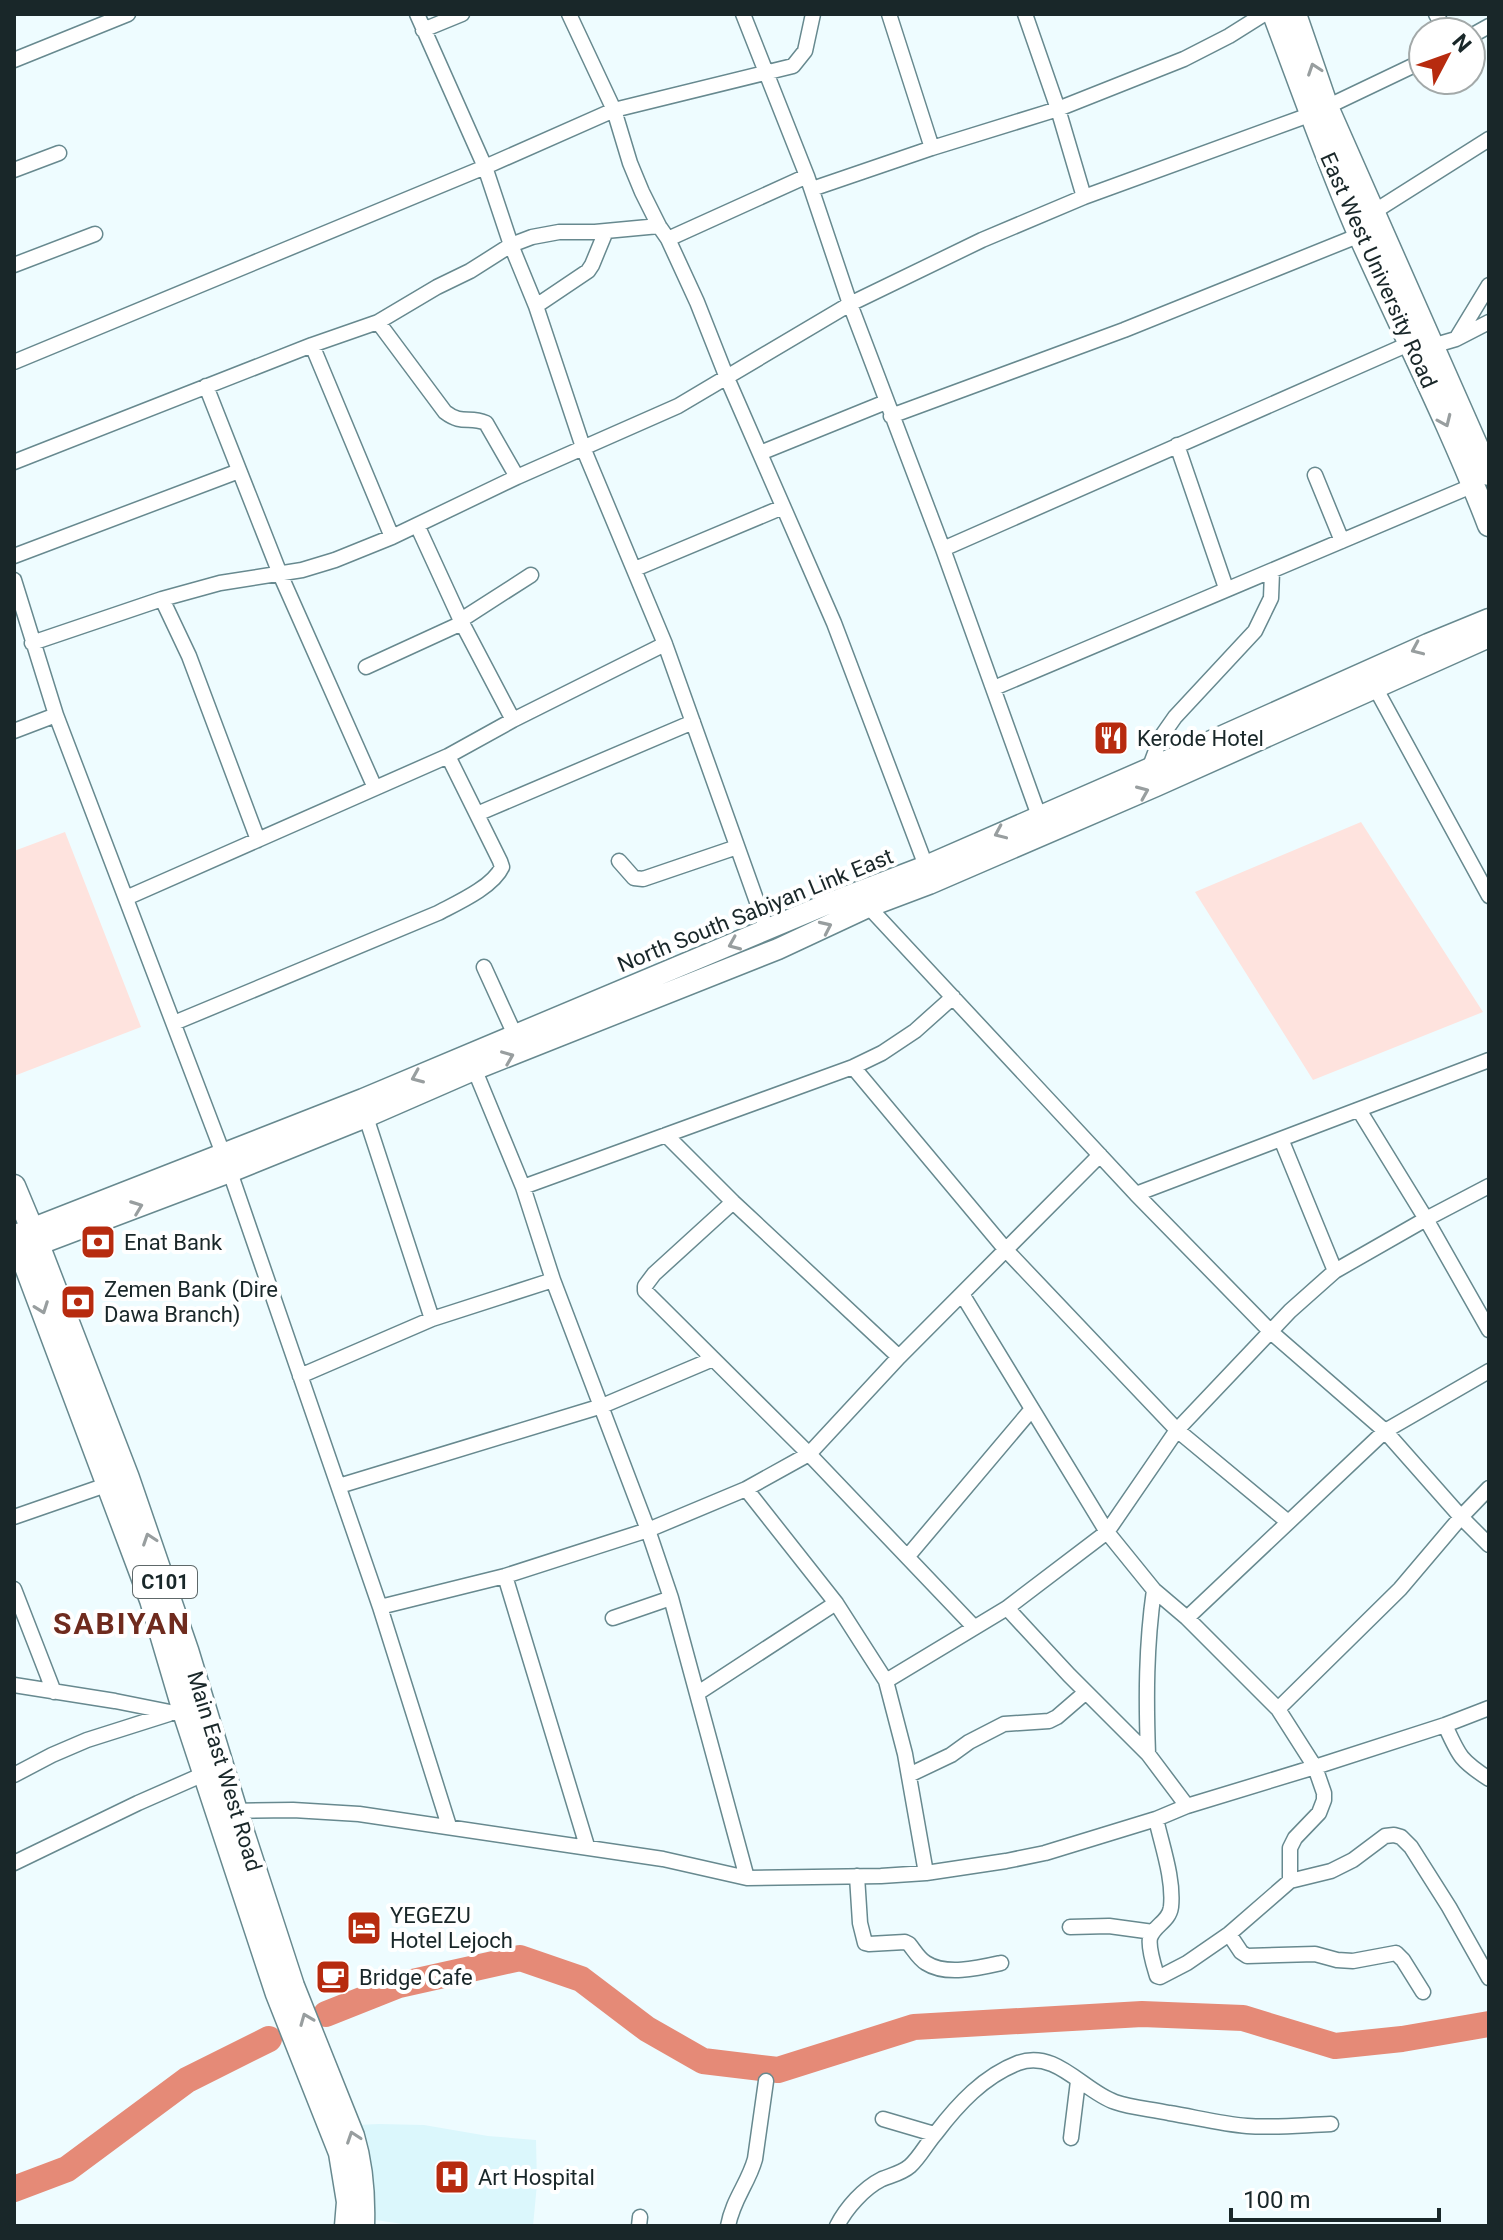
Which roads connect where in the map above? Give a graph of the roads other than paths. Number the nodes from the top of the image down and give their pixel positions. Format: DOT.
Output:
graph roads {
  1 [pos="128,14"];
  2 [pos="417,14"];
  3 [pos="462,14"];
  4 [pos="569,14"];
  5 [pos="743,14"];
  6 [pos="813,14"];
  7 [pos="889,14"];
  8 [pos="1025,14"];
  9 [pos="1264,14"];
  10 [pos="1274,14"];
  11 [pos="1295,14"];
  12 [pos="423,30"];
  13 [pos="14,60"];
  14 [pos="1407,69"];
  15 [pos="767,74"];
  16 [pos="1058,109"];
  17 [pos="614,110"];
  18 [pos="1320,111"];
  19 [pos="1489,139"];
  20 [pos="932,148"];
  21 [pos="59,153"];
  22 [pos="485,167"];
  23 [pos="14,170"];
  24 [pos="810,183"];
  25 [pos="1084,197"];
  26 [pos="1372,213"];
  27 [pos="606,231"];
  28 [pos="664,232"];
  29 [pos="95,234"];
  30 [pos="1360,235"];
  31 [pos="511,245"];
  32 [pos="14,265"];
  33 [pos="1489,285"];
  34 [pos="850,304"];
  35 [pos="536,306"];
  36 [pos="378,322"];
  37 [pos="1489,322"];
  38 [pos="1456,339"];
  39 [pos="312,345"];
  40 [pos="1422,345"];
  41 [pos="14,362"];
  42 [pos="727,378"];
  43 [pos="206,386"];
  44 [pos="889,409"];
  45 [pos="1177,445"];
  46 [pos="584,450"];
  47 [pos="760,453"];
  48 [pos="14,462"];
  49 [pos="239,471"];
  50 [pos="1315,475"];
  51 [pos="517,477"];
  52 [pos="1481,480"];
  53 [pos="783,507"];
  54 [pos="417,525"];
  55 [pos="1489,525"];
  56 [pos="392,537"];
  57 [pos="1342,541"];
  58 [pos="943,549"];
  59 [pos="14,556"];
  60 [pos="635,569"];
  61 [pos="1272,572"];
  62 [pos="280,574"];
  63 [pos="531,575"];
  64 [pos="14,580"];
  65 [pos="1226,588"];
  66 [pos="162,599"];
  67 [pos="1489,619"];
  68 [pos="461,622"];
  69 [pos="1489,637"];
  70 [pos="32,643"];
  71 [pos="665,644"];
  72 [pos="366,667"];
  73 [pos="994,688"];
  74 [pos="1376,689"];
  75 [pos="56,715"];
  76 [pos="513,720"];
  77 [pos="693,722"];
  78 [pos="14,731"];
  79 [pos="448,756"];
  80 [pos="1149,769"];
  81 [pos="375,788"];
  82 [pos="1096,801"];
  83 [pos="477,814"];
  84 [pos="1039,816"];
  85 [pos="258,840"];
  86 [pos="737,847"];
  87 [pos="619,861"];
  88 [pos="926,866"];
  89 [pos="1487,889"];
  90 [pos="126,898"];
  91 [pos="863,900"];
  92 [pos="767,930"];
  93 [pos="484,967"];
  94 [pos="953,997"];
  95 [pos="174,1023"];
  96 [pos="515,1035"];
  97 [pos="1489,1060"];
  98 [pos="472,1062"];
  99 [pos="853,1067"];
  100 [pos="1359,1110"];
  101 [pos="366,1117"];
  102 [pos="666,1135"];
  103 [pos="1281,1139"];
  104 [pos="1100,1155"];
  105 [pos="226,1163"];
  106 [pos="14,1186"];
  107 [pos="1489,1186"];
  108 [pos="523,1187"];
  109 [pos="1136,1194"];
  110 [pos="733,1202"];
  111 [pos="1426,1219"];
  112 [pos="24,1239"];
  113 [pos="1006,1250"];
  114 [pos="1335,1271"];
  115 [pos="553,1280"];
  116 [pos="962,1294"];
  117 [pos="432,1319"];
  118 [pos="1489,1330"];
  119 [pos="1271,1332"];
  120 [pos="899,1357"];
  121 [pos="713,1359"];
  122 [pos="1489,1371"];
  123 [pos="300,1376"];
  124 [pos="602,1406"];
  125 [pos="1032,1409"];
  126 [pos="1177,1430"];
  127 [pos="1385,1431"];
  128 [pos="809,1454"];
  129 [pos="118,1482"];
  130 [pos="339,1486"];
  131 [pos="1489,1488"];
  132 [pos="746,1489"];
  133 [pos="14,1517"];
  134 [pos="1461,1517"];
  135 [pos="1288,1522"];
  136 [pos="648,1530"];
  137 [pos="1107,1532"];
  138 [pos="1489,1545"];
  139 [pos="908,1556"];
  140 [pos="505,1576"];
  141 [pos="14,1589"];
  142 [pos="1154,1590"];
  143 [pos="671,1598"];
  144 [pos="836,1603"];
  145 [pos="380,1607"];
  146 [pos="1007,1608"];
  147 [pos="613,1618"];
  148 [pos="1187,1618"];
  149 [pos="974,1627"];
  150 [pos="886,1681"];
  151 [pos="14,1685"];
  152 [pos="54,1692"];
  153 [pos="1086,1692"];
  154 [pos="698,1693"];
  155 [pos="1489,1708"];
  156 [pos="1278,1709"];
  157 [pos="177,1714"];
  158 [pos="1445,1725"];
  159 [pos="1148,1754"];
  160 [pos="1315,1767"];
  161 [pos="204,1774"];
  162 [pos="14,1775"];
  163 [pos="909,1775"];
  164 [pos="1489,1779"];
  165 [pos="1187,1806"];
  166 [pos="227,1811"];
  167 [pos="1156,1819"];
  168 [pos="449,1826"];
  169 [pos="587,1846"];
  170 [pos="14,1863"];
  171 [pos="926,1873"];
  172 [pos="857,1876"];
  173 [pos="747,1878"];
  174 [pos="1290,1881"];
  175 [pos="1070,1927"];
  176 [pos="1153,1932"];
  177 [pos="1229,1934"];
  178 [pos="1001,1963"];
  179 [pos="1489,1978"];
  180 [pos="1423,1992"];
  181 [pos="766,2081"];
  182 [pos="1078,2081"];
  183 [pos="333,2108"];
  184 [pos="883,2119"];
  185 [pos="1331,2124"];
  186 [pos="934,2134"];
  187 [pos="1071,2138"];
  188 [pos="346,2226"];
  189 [pos="363,2226"];
  190 [pos="728,2226"];
  191 [pos="837,2226"];
  1 -- 13 [label="street"];
  2 -- 12 [label="street"];
  3 -- 12 [label="street"];
  4 -- 17 [label="street"];
  5 -- 15 [label="street"];
  6 -- 15 [label="street"];
  7 -- 20 [label="street"];
  8 -- 16 [label="street"];
  9 -- 16 [label="street"];
  10 -- 18 [label="main road, East West University Road"];
  18 -- 11 [label="main road, East West University Road, one-way"];
  12 -- 22 [label="street"];
  14 -- 18 [label="street"];
  15 -- 17 [label="street"];
  15 -- 24 [label="street"];
  16 -- 20 [label="street"];
  16 -- 25 [label="street"];
  17 -- 22 [label="street"];
  17 -- 28 [label="street"];
  18 -- 25 [label="street"];
  18 -- 26 [label="main road, East West University Road"];
  18 -- 30 [label="main road, East West University Road"];
  19 -- 26 [label="street"];
  20 -- 24 [label="street"];
  21 -- 23 [label="street"];
  22 -- 31 [label="street"];
  22 -- 41 [label="street"];
  24 -- 28 [label="street"];
  24 -- 34 [label="street"];
  25 -- 34 [label="street"];
  26 -- 40 [label="main road, East West University Road"];
  27 -- 28 [label="street"];
  27 -- 31 [label="street"];
  27 -- 35 [label="street"];
  28 -- 42 [label="street"];
  29 -- 32 [label="street"];
  30 -- 40 [label="main road, East West University Road"];
  30 -- 44 [label="street"];
  31 -- 35 [label="street"];
  31 -- 36 [label="street"];
  33 -- 38 [label="street"];
  34 -- 42 [label="street"];
  34 -- 44 [label="street"];
  35 -- 46 [label="street"];
  36 -- 39 [label="street"];
  36 -- 51 [label="street"];
  37 -- 38 [label="street"];
  38 -- 40 [label="street"];
  39 -- 43 [label="street"];
  39 -- 56 [label="street"];
  40 -- 45 [label="street"];
  40 -- 52 [label="main road, East West University Road"];
  42 -- 46 [label="street"];
  42 -- 47 [label="street"];
  43 -- 48 [label="street"];
  43 -- 49 [label="street"];
  44 -- 47 [label="street"];
  44 -- 58 [label="street"];
  45 -- 58 [label="street"];
  45 -- 65 [label="street"];
  46 -- 51 [label="street"];
  46 -- 60 [label="street"];
  47 -- 53 [label="street"];
  49 -- 59 [label="street"];
  49 -- 62 [label="street"];
  50 -- 57 [label="street"];
  51 -- 54 [label="street"];
  52 -- 55 [label="main road, East West University Road"];
  52 -- 57 [label="street"];
  53 -- 60 [label="street"];
  53 -- 88 [label="street"];
  54 -- 56 [label="street"];
  54 -- 68 [label="street"];
  56 -- 62 [label="street"];
  57 -- 61 [label="street"];
  58 -- 73 [label="street"];
  60 -- 71 [label="street"];
  61 -- 65 [label="street"];
  61 -- 80 [label="street"];
  62 -- 66 [label="street"];
  62 -- 81 [label="street"];
  63 -- 68 [label="street"];
  64 -- 70 [label="street"];
  65 -- 73 [label="street"];
  66 -- 70 [label="street"];
  66 -- 85 [label="street"];
  67 -- 80 [label="main road, North South Sabiyan Link East, one-way"];
  68 -- 72 [label="street"];
  68 -- 76 [label="street"];
  69 -- 74 [label="main road, North South Sabiyan Link East"];
  70 -- 75 [label="street"];
  71 -- 76 [label="street"];
  71 -- 77 [label="street"];
  73 -- 84 [label="street"];
  82 -- 74 [label="main road, North South Sabiyan Link East, one-way"];
  74 -- 89 [label="street"];
  75 -- 78 [label="street"];
  75 -- 90 [label="street"];
  76 -- 79 [label="street"];
  77 -- 83 [label="street"];
  77 -- 86 [label="street"];
  79 -- 81 [label="street"];
  79 -- 83 [label="street"];
  80 -- 82 [label="main road, North South Sabiyan Link East"];
  81 -- 85 [label="street"];
  82 -- 84 [label="main road, North South Sabiyan Link East"];
  82 -- 91 [label="main road, North South Sabiyan Link East"];
  83 -- 95 [label="street"];
  84 -- 88 [label="main road, North South Sabiyan Link East, one-way"];
  85 -- 90 [label="street"];
  86 -- 87 [label="street"];
  86 -- 92 [label="street"];
  88 -- 91 [label="main road, North South Sabiyan Link East"];
  90 -- 95 [label="street"];
  91 -- 92 [label="main road, North South Sabiyan Link East"];
  91 -- 94 [label="street"];
  98 -- 91 [label="main road, North South Sabiyan Link East, one-way"];
  92 -- 96 [label="main road, North South Sabiyan Link East, one-way"];
  93 -- 96 [label="street"];
  94 -- 99 [label="street"];
  94 -- 104 [label="street"];
  95 -- 105 [label="street"];
  96 -- 98 [label="main road, North South Sabiyan Link East"];
  97 -- 100 [label="street"];
  98 -- 101 [label="main road, North South Sabiyan Link East"];
  98 -- 105 [label="main road, North South Sabiyan Link East, one-way"];
  98 -- 108 [label="street"];
  99 -- 102 [label="street"];
  99 -- 113 [label="street"];
  100 -- 103 [label="street"];
  100 -- 111 [label="street"];
  101 -- 105 [label="main road, North South Sabiyan Link East"];
  101 -- 117 [label="street"];
  102 -- 108 [label="street"];
  102 -- 110 [label="street"];
  103 -- 109 [label="street"];
  103 -- 114 [label="street"];
  104 -- 109 [label="street"];
  104 -- 113 [label="street"];
  105 -- 112 [label="main road, North South Sabiyan Link East"];
  105 -- 123 [label="street"];
  106 -- 112 [label="main road, Main East West Road / C101"];
  107 -- 111 [label="street"];
  108 -- 115 [label="street"];
  109 -- 119 [label="street"];
  110 -- 120 [label="street"];
  110 -- 121 [label="street"];
  111 -- 114 [label="street"];
  111 -- 118 [label="street"];
  112 -- 129 [label="main road, Main East West Road / C101"];
  113 -- 116 [label="street"];
  113 -- 126 [label="street"];
  114 -- 119 [label="street"];
  115 -- 117 [label="street"];
  115 -- 124 [label="street"];
  116 -- 120 [label="street"];
  116 -- 125 [label="street"];
  117 -- 123 [label="street"];
  119 -- 126 [label="street"];
  119 -- 127 [label="street"];
  120 -- 128 [label="street"];
  121 -- 124 [label="street"];
  121 -- 128 [label="street"];
  122 -- 127 [label="street"];
  123 -- 130 [label="street"];
  124 -- 130 [label="street"];
  124 -- 136 [label="street"];
  125 -- 137 [label="street"];
  125 -- 139 [label="street"];
  126 -- 135 [label="street"];
  126 -- 137 [label="street"];
  127 -- 134 [label="street"];
  127 -- 135 [label="street"];
  128 -- 132 [label="street"];
  128 -- 139 [label="street"];
  129 -- 133 [label="street"];
  129 -- 157 [label="main road, Main East West Road / C101"];
  166 -- 129 [label="main road, Main East West Road / C101, one-way"];
  130 -- 145 [label="street"];
  131 -- 134 [label="street"];
  132 -- 136 [label="street"];
  132 -- 144 [label="street"];
  134 -- 138 [label="street"];
  134 -- 156 [label="street"];
  135 -- 148 [label="street"];
  136 -- 140 [label="street"];
  136 -- 143 [label="street"];
  137 -- 142 [label="street"];
  137 -- 146 [label="street"];
  139 -- 149 [label="street"];
  140 -- 145 [label="street"];
  140 -- 169 [label="street"];
  141 -- 152 [label="street"];
  142 -- 148 [label="street"];
  142 -- 159 [label="street"];
  143 -- 147 [label="street"];
  143 -- 154 [label="street"];
  144 -- 150 [label="street"];
  144 -- 154 [label="street"];
  145 -- 168 [label="street"];
  146 -- 149 [label="street"];
  146 -- 153 [label="street"];
  148 -- 156 [label="street"];
  149 -- 150 [label="street"];
  150 -- 163 [label="street"];
  151 -- 152 [label="street"];
  152 -- 157 [label="street"];
  153 -- 159 [label="street"];
  153 -- 163 [label="street"];
  154 -- 173 [label="street"];
  155 -- 158 [label="street"];
  156 -- 160 [label="street"];
  157 -- 161 [label="main road, Main East West Road / C101"];
  157 -- 162 [label="street"];
  158 -- 160 [label="street"];
  158 -- 164 [label="street"];
  159 -- 165 [label="street"];
  160 -- 165 [label="street"];
  160 -- 174 [label="street"];
  161 -- 166 [label="main road, Main East West Road / C101"];
  161 -- 170 [label="street"];
  163 -- 171 [label="street"];
  165 -- 167 [label="street"];
  166 -- 168 [label="street"];
  166 -- 183 [label="main road, Main East West Road / C101"];
  167 -- 171 [label="street"];
  167 -- 176 [label="street"];
  168 -- 169 [label="street"];
  169 -- 173 [label="street"];
  171 -- 172 [label="street"];
  172 -- 173 [label="street"];
  172 -- 178 [label="street"];
  174 -- 177 [label="street"];
  174 -- 179 [label="street"];
  175 -- 176 [label="street"];
  176 -- 177 [label="street"];
  177 -- 180 [label="street"];
  181 -- 190 [label="street"];
  182 -- 185 [label="street"];
  182 -- 186 [label="street"];
  182 -- 187 [label="street"];
  183 -- 188 [label="main road, Main East West Road"];
  189 -- 183 [label="main road, Main East West Road, one-way"];
  184 -- 186 [label="street"];
  186 -- 191 [label="street"];
}
